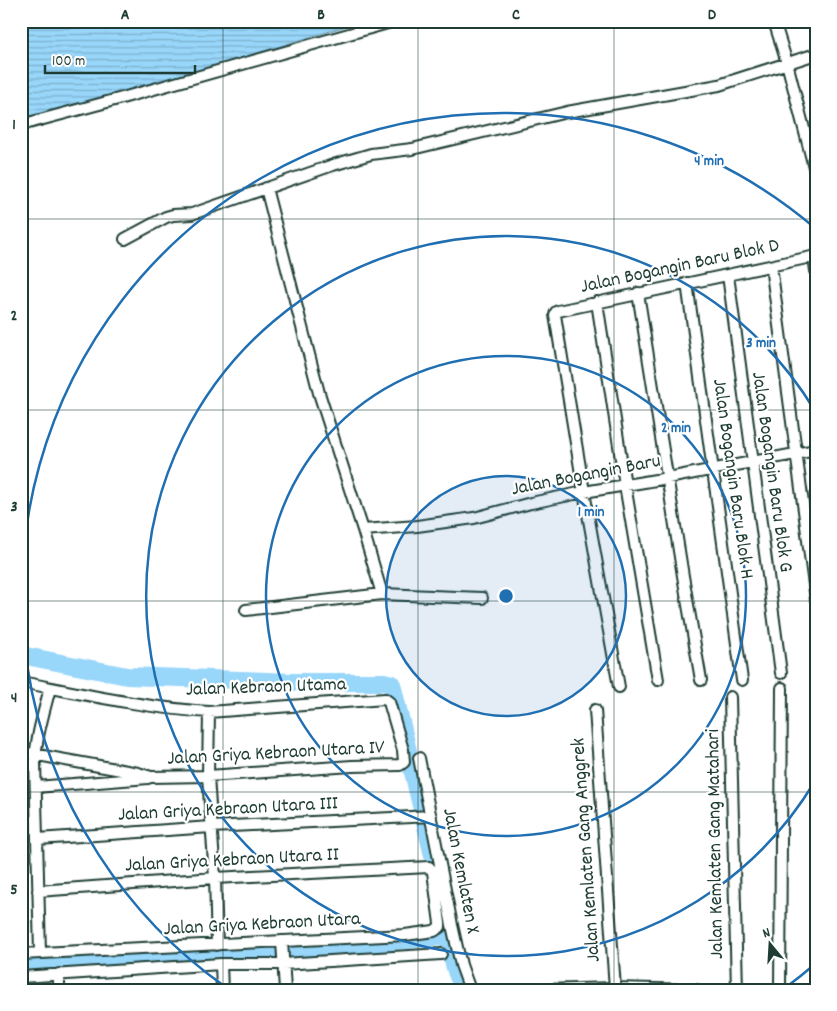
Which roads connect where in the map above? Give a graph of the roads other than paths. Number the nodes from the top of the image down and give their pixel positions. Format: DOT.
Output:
graph roads {
  1 [pos="395,21"];
  2 [pos="774,21"];
  3 [pos="816,54"];
  4 [pos="787,63"];
  5 [pos="21,125"];
  6 [pos="816,174"];
  7 [pos="260,190"];
  8 [pos="126,239"];
  9 [pos="815,256"];
  10 [pos="771,266"];
  11 [pos="816,271"];
  12 [pos="728,275"];
  13 [pos="687,283"];
  14 [pos="638,293"];
  15 [pos="597,302"];
  16 [pos="816,450"];
  17 [pos="796,454"];
  18 [pos="752,461"];
  19 [pos="714,469"];
  20 [pos="668,478"];
  21 [pos="625,485"];
  22 [pos="584,492"];
  23 [pos="363,530"];
  24 [pos="382,594"];
  25 [pos="482,598"];
  26 [pos="816,600"];
  27 [pos="246,610"];
  28 [pos="781,673"];
  29 [pos="658,680"];
  30 [pos="700,680"];
  31 [pos="742,680"];
  32 [pos="21,682"];
  33 [pos="619,686"];
  34 [pos="50,688"];
  35 [pos="782,688"];
  36 [pos="730,696"];
  37 [pos="594,710"];
  38 [pos="209,712"];
  39 [pos="21,752"];
  40 [pos="35,755"];
  41 [pos="419,758"];
  42 [pos="403,764"];
  43 [pos="208,776"];
  44 [pos="151,777"];
  45 [pos="36,786"];
  46 [pos="426,817"];
  47 [pos="211,827"];
  48 [pos="38,839"];
  49 [pos="429,867"];
  50 [pos="215,878"];
  51 [pos="38,891"];
  52 [pos="282,943"];
  53 [pos="217,945"];
  54 [pos="40,953"];
  55 [pos="21,954"];
  56 [pos="441,954"];
  57 [pos="283,961"];
  58 [pos="220,964"];
  59 [pos="59,974"];
  60 [pos="21,977"];
  61 [pos="615,988"];
  62 [pos="59,990"];
  63 [pos="222,990"];
  64 [pos="284,990"];
  65 [pos="470,990"];
  66 [pos="541,990"];
  67 [pos="696,990"];
  68 [pos="737,990"];
  69 [pos="780,990"];
  1 -- 5 [label="street"];
  2 -- 4 [label="street"];
  3 -- 4 [label="street"];
  4 -- 6 [label="street"];
  4 -- 7 [label="street"];
  7 -- 8 [label="street"];
  7 -- 23 [label="street"];
  9 -- 10 [label="street, Jalan Bogangin Baru Blok D"];
  9 -- 11 [label="street"];
  10 -- 12 [label="street, Jalan Bogangin Baru Blok D"];
  10 -- 17 [label="street"];
  12 -- 13 [label="street, Jalan Bogangin Baru Blok D"];
  12 -- 18 [label="street, Jalan Bogangin Baru Blok G"];
  13 -- 14 [label="street, Jalan Bogangin Baru Blok D"];
  13 -- 19 [label="street, Jalan Bogangin Baru Blok H"];
  14 -- 15 [label="street, Jalan Bogangin Baru Blok D"];
  14 -- 20 [label="street"];
  15 -- 21 [label="street"];
  15 -- 22 [label="street, Jalan Bogangin Baru Blok D"];
  16 -- 17 [label="street, Jalan Bogangin Baru"];
  17 -- 18 [label="street, Jalan Bogangin Baru"];
  17 -- 26 [label="street"];
  18 -- 19 [label="street, Jalan Bogangin Baru"];
  18 -- 28 [label="street, Jalan Bogangin Baru Blok G"];
  19 -- 20 [label="street, Jalan Bogangin Baru"];
  19 -- 31 [label="street, Jalan Bogangin Baru Blok H"];
  20 -- 21 [label="street, Jalan Bogangin Baru"];
  20 -- 30 [label="street"];
  21 -- 22 [label="street, Jalan Bogangin Baru"];
  21 -- 29 [label="street"];
  22 -- 23 [label="street, Jalan Bogangin Baru"];
  22 -- 33 [label="street"];
  23 -- 24 [label="street"];
  24 -- 25 [label="street"];
  24 -- 27 [label="street"];
  32 -- 34 [label="street, Jalan Kebraon Utama"];
  34 -- 38 [label="street, Jalan Kebraon Utama"];
  34 -- 40 [label="street"];
  35 -- 69 [label="street"];
  36 -- 68 [label="street, Jalan Kemlaten Gang Matahari"];
  37 -- 61 [label="street, Jalan Kemlaten Gang Anggrek"];
  38 -- 42 [label="street, Jalan Kebraon Utama"];
  38 -- 43 [label="street"];
  39 -- 40 [label="street, Jalan Griya Kebraon Utara IV"];
  40 -- 44 [label="street, Jalan Griya Kebraon Utara IV"];
  40 -- 45 [label="street"];
  41 -- 46 [label="street, Jalan Kemlaten X"];
  42 -- 43 [label="street, Jalan Griya Kebraon Utara IV"];
  43 -- 44 [label="street, Jalan Griya Kebraon Utara IV"];
  43 -- 47 [label="street"];
  44 -- 45 [label="street, Jalan Griya Kebraon Utara IV"];
  45 -- 48 [label="street"];
  46 -- 47 [label="street, Jalan Griya Kebraon Utara III"];
  46 -- 65 [label="street, Jalan Kemlaten X"];
  47 -- 48 [label="street, Jalan Griya Kebraon Utara III"];
  47 -- 50 [label="street"];
  48 -- 51 [label="street"];
  49 -- 50 [label="street, Jalan Griya Kebraon Utara II"];
  49 -- 52 [label="street, Jalan Griya Kebraon Utara"];
  50 -- 51 [label="street, Jalan Griya Kebraon Utara II"];
  50 -- 53 [label="street"];
  51 -- 54 [label="street"];
  52 -- 53 [label="street, Jalan Griya Kebraon Utara"];
  52 -- 57 [label="street"];
  53 -- 54 [label="street, Jalan Griya Kebraon Utara"];
  54 -- 55 [label="street, Jalan Griya Kebraon Utara"];
  56 -- 57 [label="street"];
  57 -- 58 [label="street"];
  57 -- 64 [label="street"];
  58 -- 59 [label="street"];
  58 -- 63 [label="street"];
  59 -- 60 [label="street"];
  59 -- 62 [label="street"];
  61 -- 66 [label="street"];
  61 -- 67 [label="street"];
}
